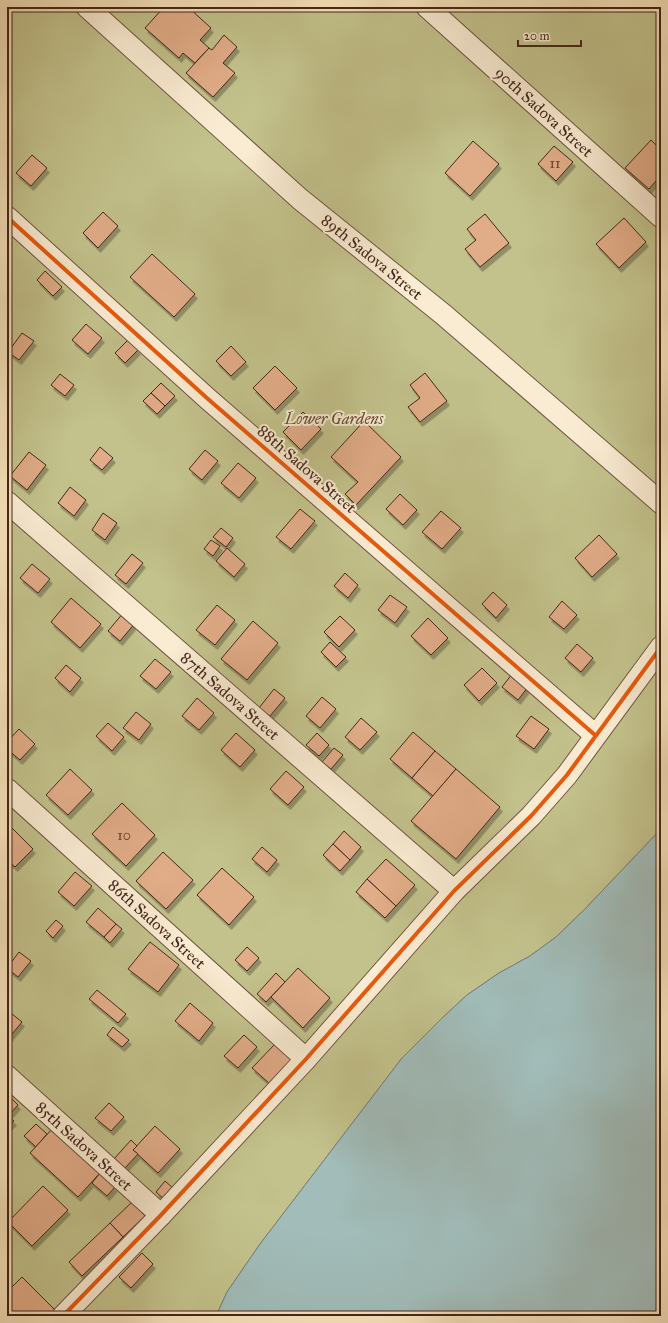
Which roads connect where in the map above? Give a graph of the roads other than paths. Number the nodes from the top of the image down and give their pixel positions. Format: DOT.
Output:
graph roads {
  1 [pos="87,7"];
  2 [pos="427,7"];
  3 [pos="7,217"];
  4 [pos="661,217"];
  5 [pos="7,502"];
  6 [pos="661,503"];
  7 [pos="661,646"];
  8 [pos="595,735"];
  9 [pos="7,789"];
  10 [pos="454,891"];
  11 [pos="306,1059"];
  12 [pos="7,1076"];
  13 [pos="161,1215"];
  14 [pos="63,1316"];
  1 -- 6 [label="street, 89th Sadova Street"];
  2 -- 4 [label="street, 90th Sadova Street"];
  3 -- 8 [label="street, 88th Sadova Street"];
  5 -- 10 [label="street, 87th Sadova Street"];
  7 -- 8 [label="street"];
  8 -- 10 [label="street"];
  9 -- 11 [label="street, 86th Sadova Street"];
  10 -- 11 [label="street"];
  11 -- 13 [label="street"];
  12 -- 13 [label="street, 85th Sadova Street"];
  13 -- 14 [label="street"];
}
